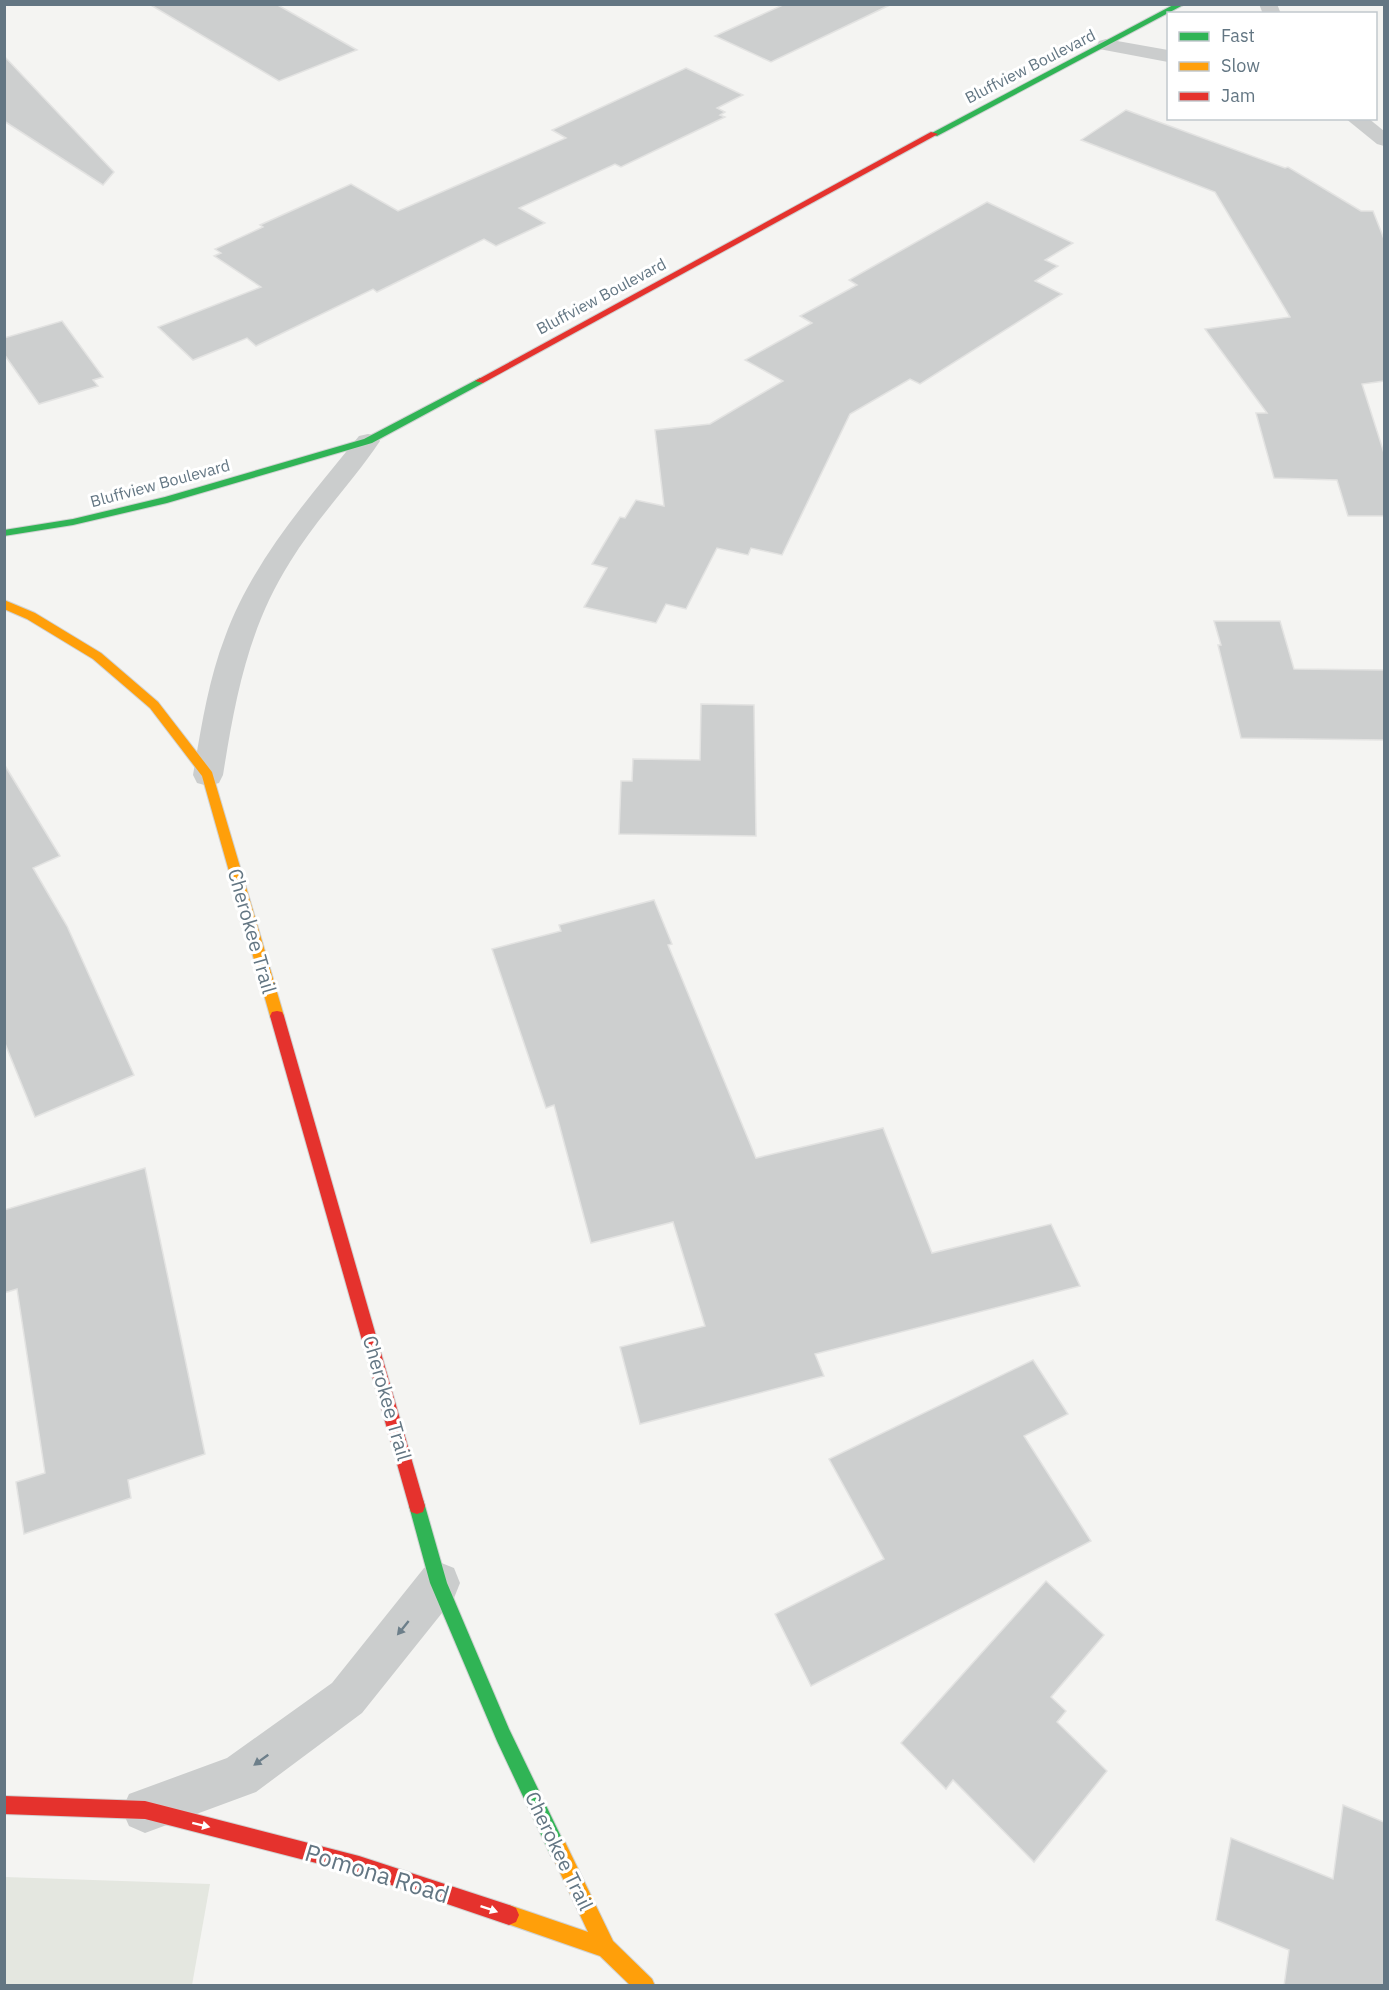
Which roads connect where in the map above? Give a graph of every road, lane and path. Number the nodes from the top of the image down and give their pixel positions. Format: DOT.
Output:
graph roads {
  1 [pos="1182,4"];
  2 [pos="1167,12"];
  3 [pos="1167,12"];
  4 [pos="1106,45"];
  5 [pos="1167,57"];
  6 [pos="1358,120"];
  7 [pos="1384,140"];
  8 [pos="368,441"];
  9 [pos="4,533"];
  10 [pos="4,604"];
  11 [pos="208,775"];
  12 [pos="440,1583"];
  13 [pos="4,1805"];
  14 [pos="145,1810"];
  15 [pos="606,1948"];
  16 [pos="645,1986"];
  1 -- 3 [label="street, Bluffview Boulevard"];
  2 -- 4 [label="street, Bluffview Boulevard"];
  4 -- 5 [label="street"];
  4 -- 8 [label="street, Bluffview Boulevard"];
  6 -- 7 [label="street"];
  8 -- 9 [label="street, Bluffview Boulevard"];
  8 -- 11 [label="street, Cherokee Trail"];
  10 -- 11 [label="street, Cherokee Trail"];
  11 -- 12 [label="street, Cherokee Trail"];
  12 -- 14 [label="street, Pomona Road, one-way"];
  12 -- 15 [label="street, Cherokee Trail"];
  13 -- 14 [label="street, Pomona Road"];
  14 -- 15 [label="street, Pomona Road, one-way"];
  15 -- 16 [label="street, Cherokee Trail"];
}
